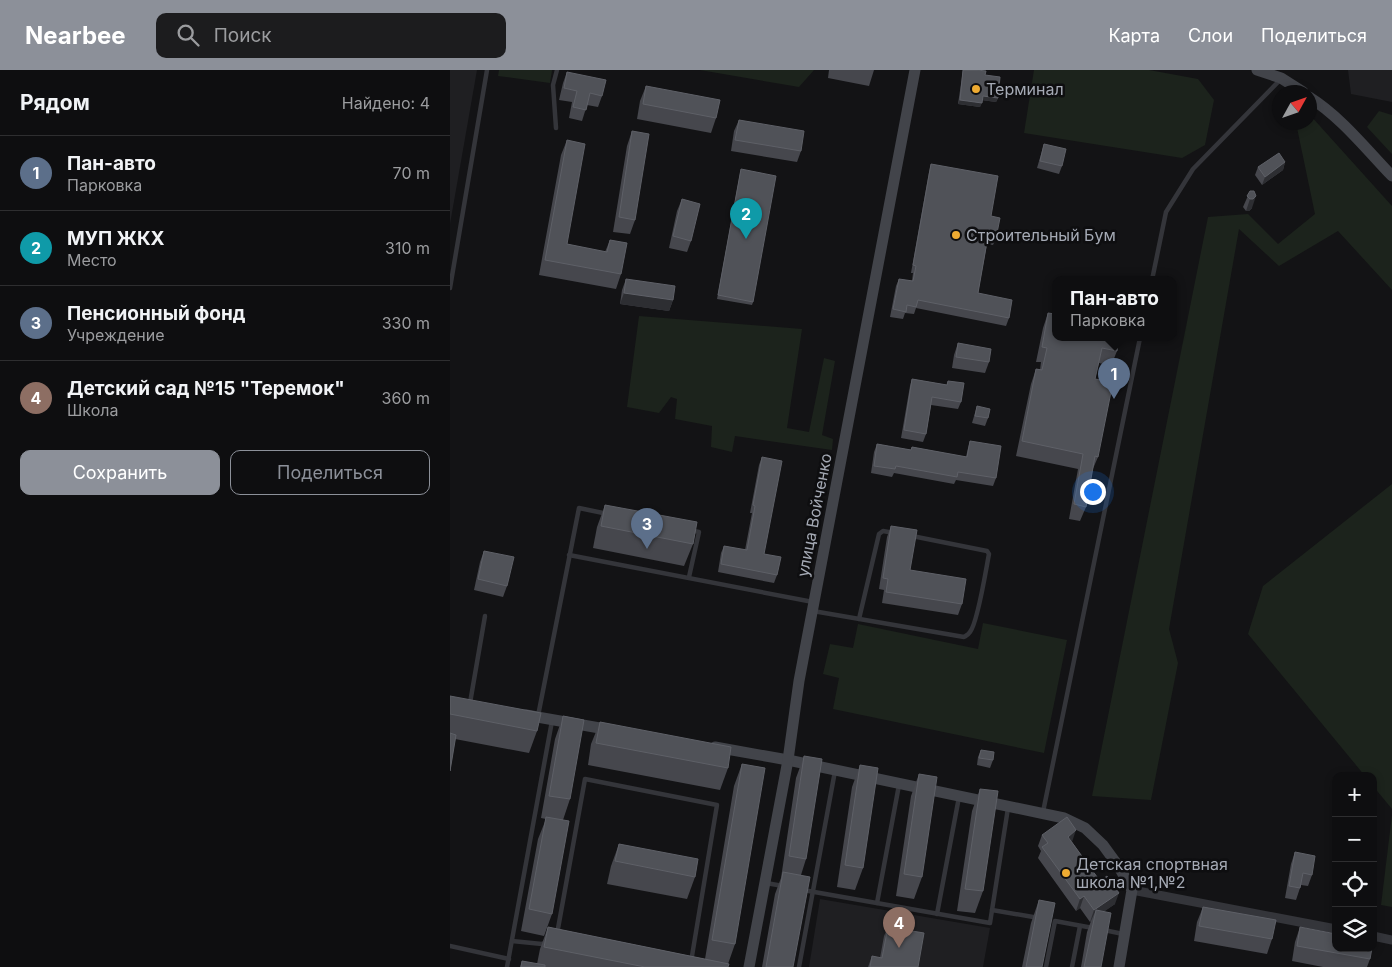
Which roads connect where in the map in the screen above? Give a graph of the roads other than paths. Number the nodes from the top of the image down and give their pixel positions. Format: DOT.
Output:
graph roads {
  1 [pos="488,70"];
  2 [pos="557,70"];
  3 [pos="915,70"];
  4 [pos="1257,70"];
  5 [pos="1281,78"];
  6 [pos="1292,85"];
  7 [pos="1317,101"];
  8 [pos="556,128"];
  9 [pos="1392,176"];
  10 [pos="1153,276"];
  11 [pos="450,288"];
  12 [pos="1139,341"];
  13 [pos="616,515"];
  14 [pos="680,528"];
  15 [pos="569,554"];
  16 [pos="689,577"];
  17 [pos="813,607"];
  18 [pos="485,616"];
  19 [pos="859,619"];
  20 [pos="470,705"];
  21 [pos="518,714"];
  22 [pos="538,718"];
  23 [pos="552,720"];
  24 [pos="621,732"];
  25 [pos="700,745"];
  26 [pos="788,760"];
  27 [pos="836,770"];
  28 [pos="899,783"];
  29 [pos="959,796"];
  30 [pos="1008,806"];
  31 [pos="1043,814"];
  32 [pos="765,883"];
  33 [pos="784,886"];
  34 [pos="794,888"];
  35 [pos="1132,890"];
  36 [pos="813,892"];
  37 [pos="877,903"];
  38 [pos="992,910"];
  39 [pos="937,914"];
  40 [pos="1055,921"];
  41 [pos="1080,926"];
  42 [pos="1332,928"];
  43 [pos="1125,934"];
  44 [pos="1377,937"];
  45 [pos="1392,940"];
  46 [pos="512,941"];
  47 [pos="450,946"];
  48 [pos="509,959"];
  49 [pos="681,963"];
  50 [pos="690,965"];
  51 [pos="507,967"];
  52 [pos="700,967"];
  53 [pos="749,967"];
  54 [pos="799,967"];
  55 [pos="1046,967"];
  56 [pos="1072,967"];
  57 [pos="1119,967"];
  1 -- 11 [label="lane"];
  2 -- 8 [label="lane"];
  3 -- 17 [label="main road, улица Войченко"];
  4 -- 5 [label="main road"];
  5 -- 6 [label="main road"];
  5 -- 10 [label="lane"];
  7 -- 9 [label="main road"];
  12 -- 31 [label="lane"];
  13 -- 15 [label="lane"];
  14 -- 16 [label="lane"];
  15 -- 16 [label="lane"];
  15 -- 22 [label="lane"];
  16 -- 17 [label="lane"];
  17 -- 19 [label="lane"];
  17 -- 26 [label="main road, улица Войченко"];
  18 -- 20 [label="lane"];
  19 -- 19 [label="lane"];
  21 -- 22 [label="main road"];
  22 -- 23 [label="main road"];
  23 -- 24 [label="main road"];
  23 -- 46 [label="lane"];
  25 -- 26 [label="main road"];
  26 -- 27 [label="main road"];
  26 -- 32 [label="main road, улица Войченко"];
  27 -- 28 [label="main road"];
  27 -- 36 [label="lane"];
  28 -- 29 [label="main road"];
  28 -- 37 [label="lane"];
  29 -- 30 [label="main road"];
  29 -- 39 [label="lane"];
  30 -- 31 [label="main road"];
  30 -- 38 [label="lane"];
  31 -- 35 [label="main road"];
  32 -- 33 [label="lane"];
  32 -- 53 [label="main road, улица Войченко"];
  34 -- 36 [label="lane"];
  35 -- 42 [label="street"];
  35 -- 43 [label="main road"];
  36 -- 37 [label="lane"];
  36 -- 54 [label="lane"];
  37 -- 39 [label="lane"];
  38 -- 39 [label="lane"];
  38 -- 40 [label="lane"];
  40 -- 41 [label="lane"];
  40 -- 55 [label="lane"];
  41 -- 43 [label="lane"];
  41 -- 56 [label="lane"];
  43 -- 57 [label="main road"];
  44 -- 45 [label="street"];
  46 -- 48 [label="lane"];
  46 -- 50 [label="lane"];
  47 -- 48 [label="lane"];
  48 -- 51 [label="lane"];
  49 -- 50 [label="lane"];
  50 -- 52 [label="lane"];
}
